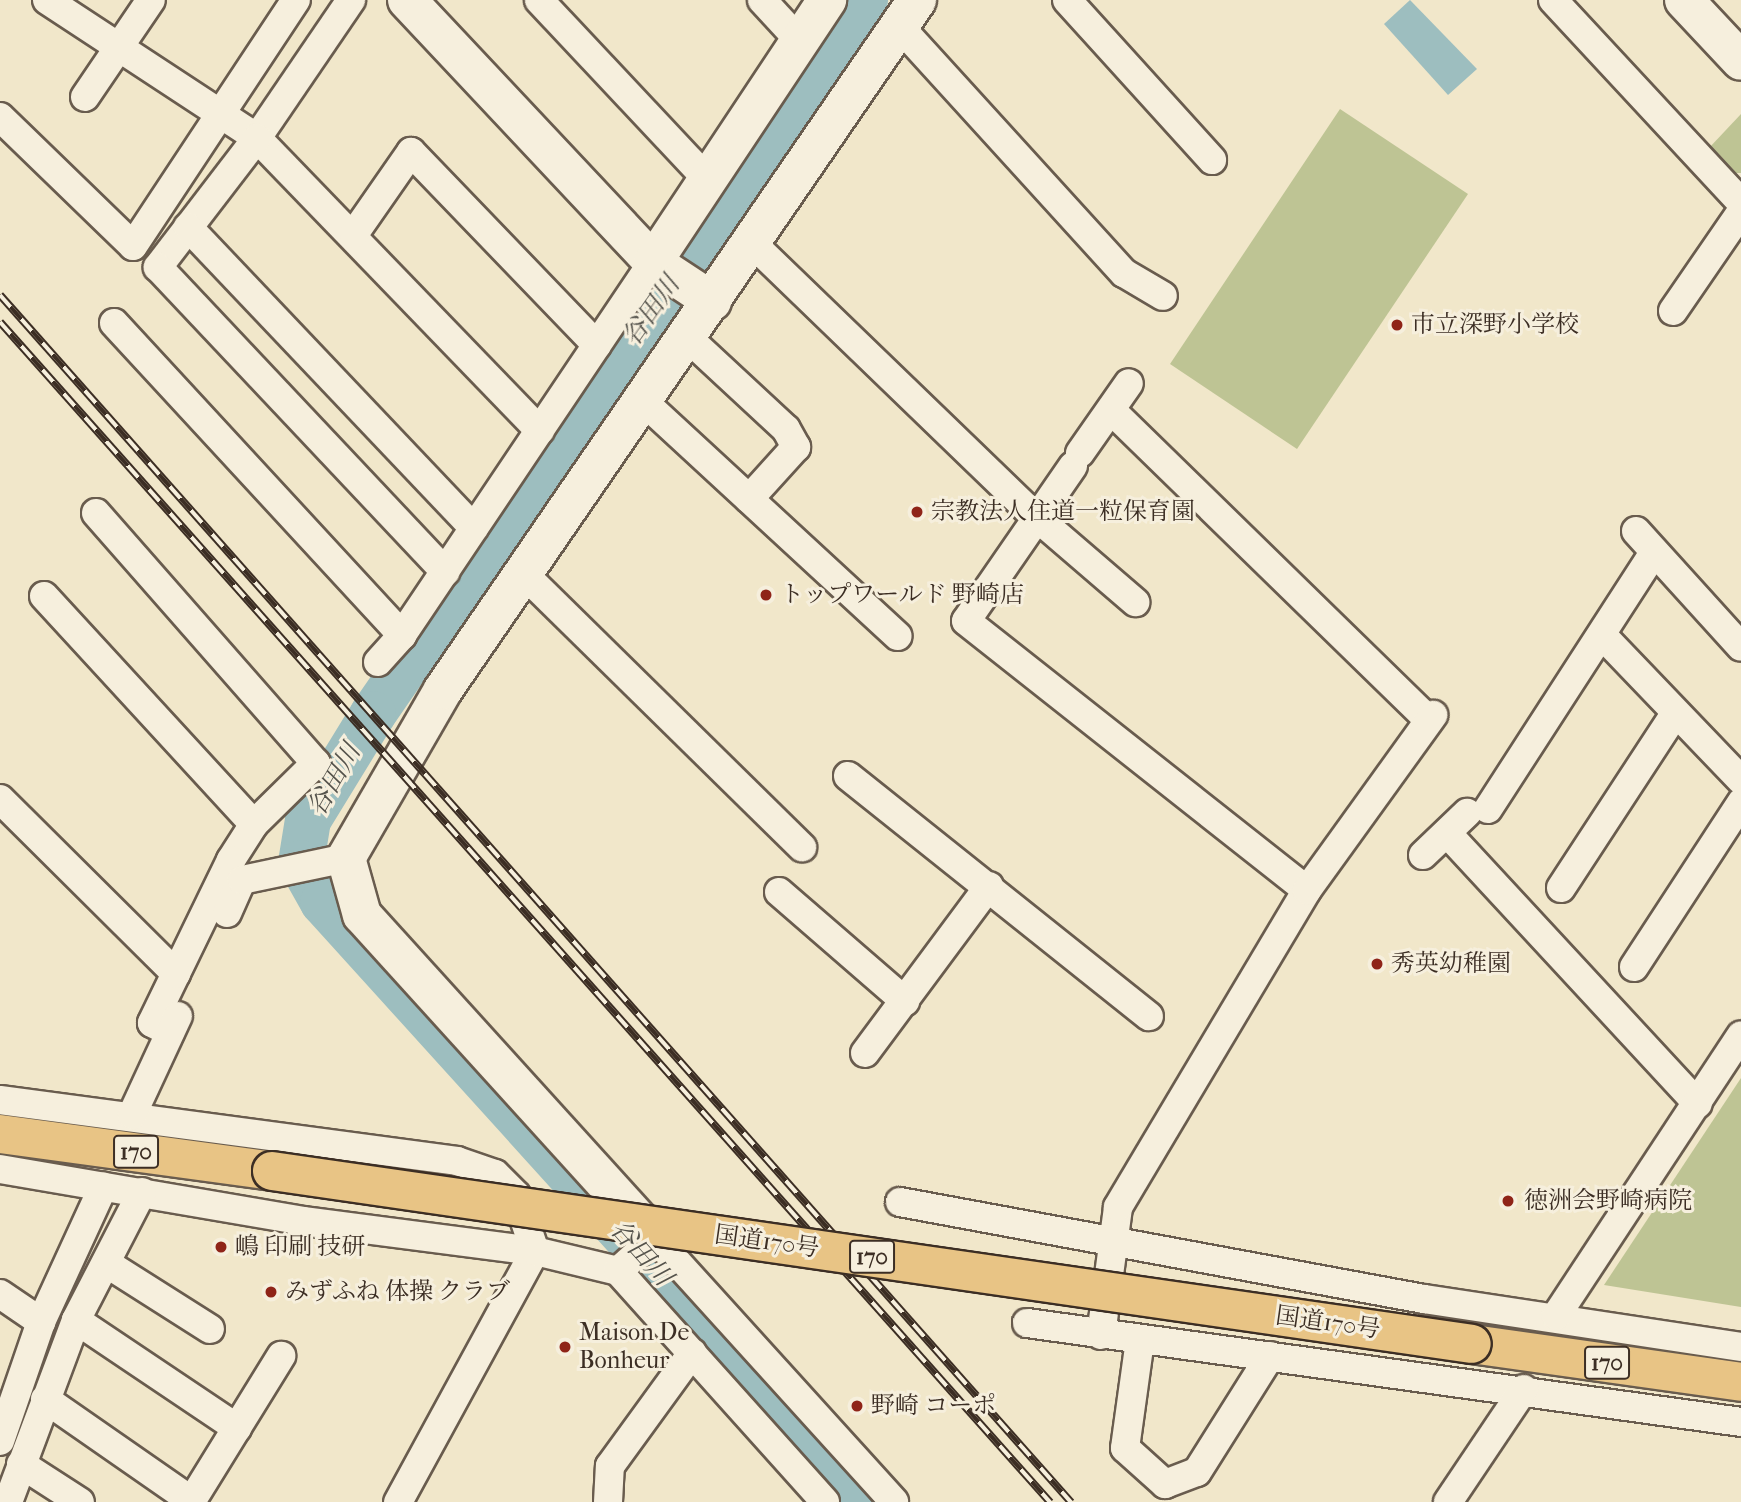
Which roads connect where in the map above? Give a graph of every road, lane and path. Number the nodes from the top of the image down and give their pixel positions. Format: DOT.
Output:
graph roads {
  1 [pos="47,0"];
  2 [pos="151,0"];
  3 [pos="296,0"];
  4 [pos="351,0"];
  5 [pos="407,0"];
  6 [pos="539,0"];
  7 [pos="762,0"];
  8 [pos="827,0"];
  9 [pos="1068,0"];
  10 [pos="1553,0"];
  11 [pos="1684,0"];
  12 [pos="908,13"];
  13 [pos="798,39"];
  14 [pos="118,49"];
  15 [pos="1741,61"];
  16 [pos="85,97"];
  17 [pos="220,113"];
  18 [pos="0,117"];
  19 [pos="257,138"];
  20 [pos="1212,160"];
  21 [pos="706,179"];
  22 [pos="1741,202"];
  23 [pos="1741,212"];
  24 [pos="188,227"];
  25 [pos="354,234"];
  26 [pos="752,244"];
  27 [pos="653,262"];
  28 [pos="1163,296"];
  29 [pos="712,301"];
  30 [pos="1673,310"];
  31 [pos="114,323"];
  32 [pos="689,339"];
  33 [pos="597,345"];
  34 [pos="1129,383"];
  35 [pos="644,402"];
  36 [pos="1111,410"];
  37 [pos="540,431"];
  38 [pos="748,499"];
  39 [pos="1028,509"];
  40 [pos="96,513"];
  41 [pos="474,528"];
  42 [pos="445,572"];
  43 [pos="524,574"];
  44 [pos="44,596"];
  45 [pos="1135,601"];
  46 [pos="1738,634"];
  47 [pos="402,635"];
  48 [pos="1602,635"];
  49 [pos="898,636"];
  50 [pos="377,662"];
  51 [pos="1675,713"];
  52 [pos="848,776"];
  53 [pos="1741,780"];
  54 [pos="0,799"];
  55 [pos="1741,803"];
  56 [pos="254,824"];
  57 [pos="1447,833"];
  58 [pos="802,847"];
  59 [pos="1423,855"];
  60 [pos="346,858"];
  61 [pos="989,886"];
  62 [pos="1561,888"];
  63 [pos="1307,890"];
  64 [pos="779,892"];
  65 [pos="1634,967"];
  66 [pos="176,974"];
  67 [pos="905,1001"];
  68 [pos="1149,1016"];
  69 [pos="170,1032"];
  70 [pos="1741,1035"];
  71 [pos="865,1054"];
  72 [pos="0,1100"];
  73 [pos="1698,1104"];
  74 [pos="132,1115"];
  75 [pos="0,1134"];
  76 [pos="0,1169"];
  77 [pos="103,1188"];
  78 [pos="142,1192"];
  79 [pos="900,1202"];
  80 [pos="655,1238"];
  81 [pos="1114,1241"];
  82 [pos="535,1251"];
  83 [pos="106,1263"];
  84 [pos="618,1271"];
  85 [pos="0,1294"];
  86 [pos="1556,1316"];
  87 [pos="76,1320"];
  88 [pos="41,1322"];
  89 [pos="1027,1323"];
  90 [pos="210,1329"];
  91 [pos="1101,1335"];
  92 [pos="1140,1340"];
  93 [pos="1741,1347"];
  94 [pos="692,1353"];
  95 [pos="281,1356"];
  96 [pos="1270,1356"];
  97 [pos="1741,1382"];
  98 [pos="1524,1389"];
  99 [pos="45,1399"];
  100 [pos="1741,1422"];
  101 [pos="237,1428"];
  102 [pos="0,1441"];
  103 [pos="21,1464"];
  104 [pos="8,1502"];
  105 [pos="80,1502"];
  106 [pos="192,1502"];
  107 [pos="398,1502"];
  108 [pos="608,1502"];
  109 [pos="825,1502"];
  110 [pos="894,1502"];
  111 [pos="1448,1502"];
  1 -- 14 [label="street"];
  2 -- 14 [label="street"];
  3 -- 17 [label="street"];
  4 -- 19 [label="street"];
  5 -- 27 [label="street"];
  6 -- 21 [label="street"];
  7 -- 13 [label="street"];
  8 -- 13 [label="street"];
  9 -- 20 [label="street"];
  10 -- 22 [label="street"];
  11 -- 15 [label="street"];
  12 -- 26 [label="street"];
  12 -- 28 [label="street"];
  13 -- 21 [label="street"];
  14 -- 16 [label="street"];
  14 -- 17 [label="street"];
  17 -- 18 [label="street"];
  17 -- 19 [label="street"];
  19 -- 24 [label="street"];
  19 -- 25 [label="street"];
  21 -- 27 [label="street"];
  23 -- 30 [label="street"];
  24 -- 41 [label="street"];
  24 -- 42 [label="street"];
  25 -- 33 [label="street"];
  25 -- 37 [label="street"];
  26 -- 29 [label="street"];
  26 -- 39 [label="street"];
  27 -- 29 [label="street"];
  27 -- 33 [label="street"];
  29 -- 32 [label="street"];
  31 -- 47 [label="street"];
  32 -- 35 [label="street"];
  32 -- 38 [label="street"];
  33 -- 37 [label="street"];
  34 -- 36 [label="street"];
  35 -- 38 [label="street"];
  35 -- 43 [label="street"];
  36 -- 39 [label="street"];
  36 -- 63 [label="street"];
  37 -- 41 [label="street"];
  38 -- 49 [label="street"];
  39 -- 45 [label="street"];
  39 -- 63 [label="street"];
  40 -- 56 [label="street"];
  41 -- 42 [label="street"];
  42 -- 47 [label="street"];
  43 -- 58 [label="street"];
  43 -- 60 [label="street"];
  44 -- 56 [label="street"];
  46 -- 48 [label="street"];
  47 -- 50 [label="street"];
  48 -- 51 [label="street"];
  48 -- 57 [label="street"];
  51 -- 53 [label="street"];
  51 -- 62 [label="street"];
  52 -- 61 [label="street"];
  54 -- 66 [label="street"];
  55 -- 65 [label="street"];
  56 -- 66 [label="street"];
  57 -- 59 [label="street"];
  57 -- 73 [label="street"];
  60 -- 69 [label="street"];
  60 -- 80 [label="street"];
  61 -- 67 [label="street"];
  61 -- 68 [label="street"];
  63 -- 81 [label="street"];
  64 -- 67 [label="street"];
  66 -- 69 [label="street"];
  67 -- 71 [label="street"];
  69 -- 74 [label="street"];
  70 -- 73 [label="street"];
  72 -- 74 [label="street"];
  73 -- 86 [label="street"];
  74 -- 82 [label="street"];
  75 -- 97 [label="highway, 国道170号 / 170, bridge"];
  76 -- 77 [label="street"];
  77 -- 78 [label="street"];
  77 -- 88 [label="street"];
  78 -- 82 [label="street"];
  78 -- 83 [label="street"];
  79 -- 81 [label="street"];
  80 -- 84 [label="street"];
  80 -- 110 [label="street"];
  81 -- 86 [label="street"];
  81 -- 91 [label="street"];
  82 -- 84 [label="street"];
  82 -- 107 [label="street"];
  83 -- 87 [label="street"];
  83 -- 90 [label="street"];
  84 -- 94 [label="street"];
  85 -- 88 [label="street"];
  86 -- 93 [label="street"];
  87 -- 99 [label="street"];
  87 -- 101 [label="street"];
  88 -- 102 [label="street"];
  89 -- 91 [label="street"];
  91 -- 92 [label="street"];
  92 -- 96 [label="street"];
  92 -- 96 [label="street"];
  94 -- 108 [label="street"];
  94 -- 109 [label="street"];
  95 -- 101 [label="street"];
  96 -- 98 [label="street"];
  98 -- 100 [label="street"];
  98 -- 111 [label="street"];
  99 -- 103 [label="street"];
  99 -- 106 [label="street"];
  101 -- 106 [label="street"];
  103 -- 104 [label="street"];
  103 -- 105 [label="street"];
}
